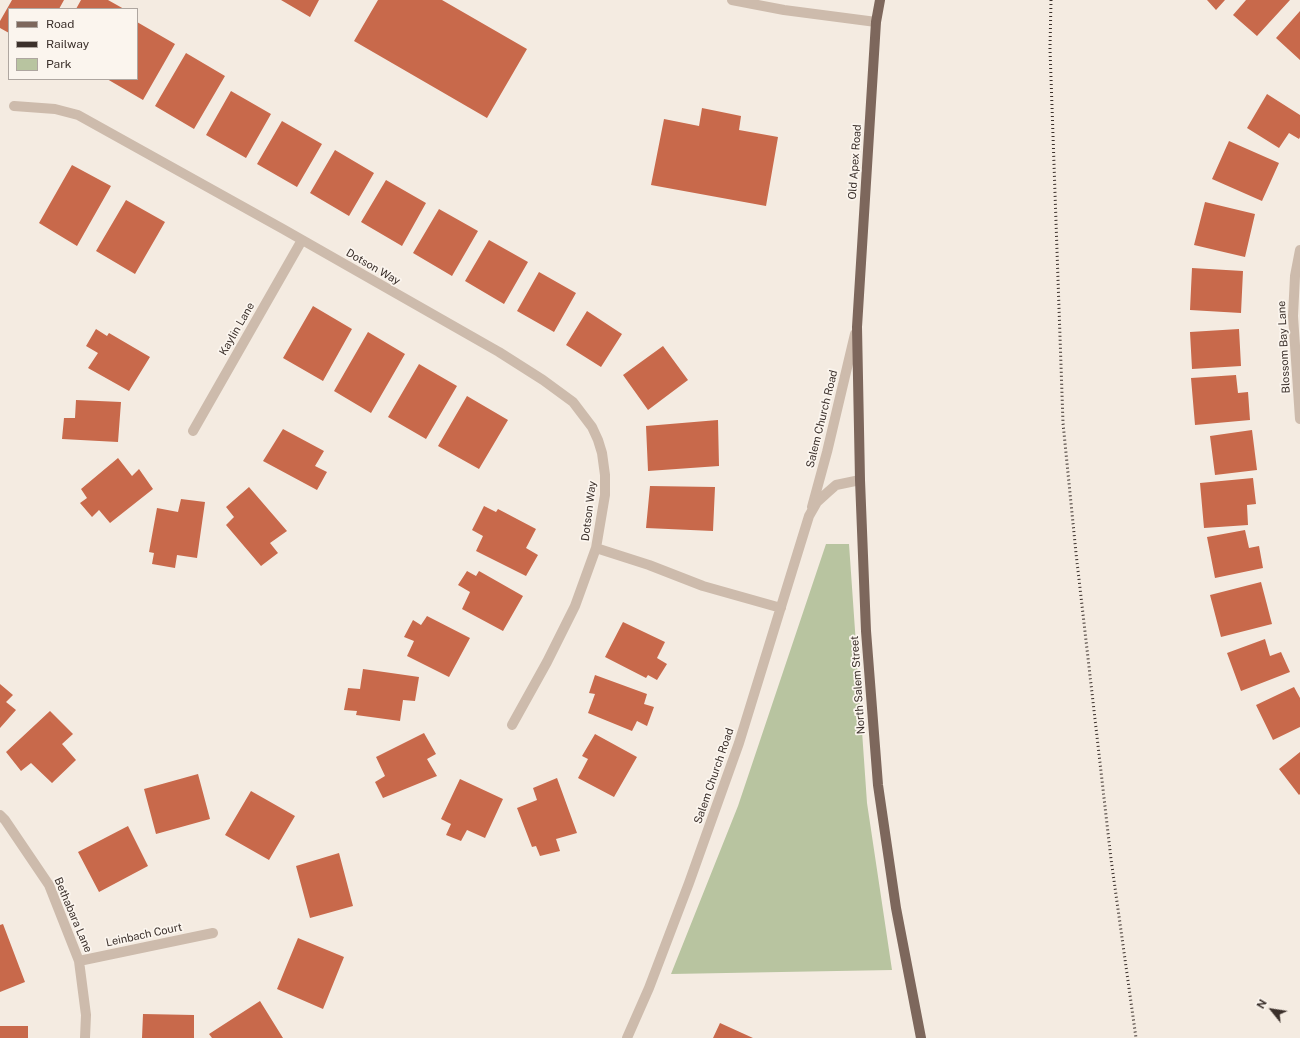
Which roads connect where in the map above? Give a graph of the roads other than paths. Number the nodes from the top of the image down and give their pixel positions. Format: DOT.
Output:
graph roads {
  1 [pos="732,0"];
  2 [pos="880,0"];
  3 [pos="876,22"];
  4 [pos="14,106"];
  5 [pos="302,240"];
  6 [pos="1300,250"];
  7 [pos="857,327"];
  8 [pos="1300,419"];
  9 [pos="193,431"];
  10 [pos="860,480"];
  11 [pos="809,516"];
  12 [pos="596,548"];
  13 [pos="781,608"];
  14 [pos="512,725"];
  15 [pos="0,815"];
  16 [pos="213,933"];
  17 [pos="79,961"];
  18 [pos="85,1038"];
  19 [pos="627,1038"];
  20 [pos="921,1038"];
  1 -- 3 [label="street"];
  2 -- 3 [label="main road, Old Apex Road"];
  3 -- 7 [label="main road, Old Apex Road"];
  4 -- 5 [label="street, Dotson Way"];
  5 -- 9 [label="street, Kaylin Lane"];
  5 -- 12 [label="street, Dotson Way"];
  6 -- 8 [label="street, Blossom Bay Lane"];
  7 -- 10 [label="main road, North Salem Street"];
  7 -- 11 [label="street, Salem Church Road"];
  10 -- 11 [label="street, Salem Church Road"];
  10 -- 20 [label="main road, North Salem Street"];
  11 -- 13 [label="street, Salem Church Road"];
  12 -- 13 [label="street, Dotson Way"];
  12 -- 14 [label="street, Dotson Way"];
  13 -- 19 [label="street, Salem Church Road"];
  15 -- 17 [label="street, Bethabara Lane"];
  16 -- 17 [label="street, Leinbach Court"];
  17 -- 18 [label="street, Bethabara Lane"];
}
